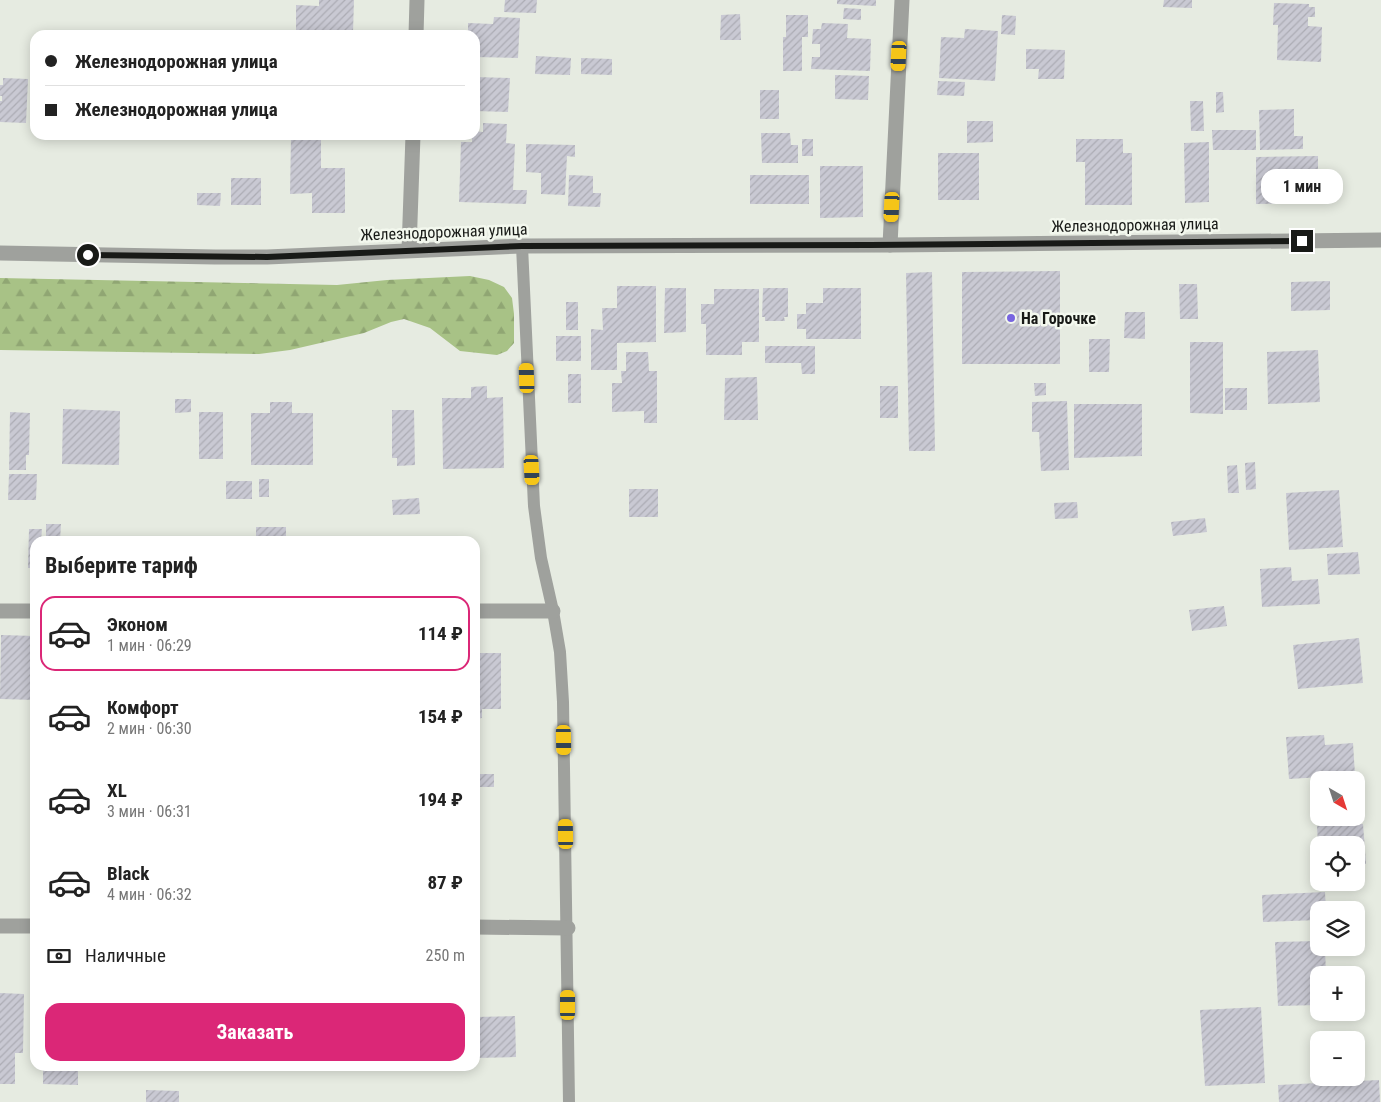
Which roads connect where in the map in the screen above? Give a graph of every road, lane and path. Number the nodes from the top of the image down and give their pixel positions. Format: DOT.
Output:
graph roads {
  1 [pos="417,0"];
  2 [pos="902,0"];
  3 [pos="416,30"];
  4 [pos="413,140"];
  5 [pos="1381,240"];
  6 [pos="890,245"];
  7 [pos="522,246"];
  8 [pos="409,250"];
  9 [pos="0,254"];
  10 [pos="0,611"];
  11 [pos="30,611"];
  12 [pos="480,611"];
  13 [pos="554,611"];
  14 [pos="0,926"];
  15 [pos="30,926"];
  16 [pos="480,927"];
  17 [pos="568,928"];
  18 [pos="569,1102"];
  1 -- 3 [label="street"];
  2 -- 6 [label="street"];
  4 -- 8 [label="street"];
  5 -- 6 [label="street, Железнодорожная улица"];
  6 -- 7 [label="street, Железнодорожная улица"];
  7 -- 8 [label="street, Железнодорожная улица"];
  7 -- 13 [label="lane"];
  8 -- 9 [label="street, Железнодорожная улица"];
  10 -- 11 [label="street"];
  12 -- 13 [label="street"];
  13 -- 17 [label="lane"];
  14 -- 15 [label="street"];
  16 -- 17 [label="street"];
  17 -- 18 [label="lane"];
}
